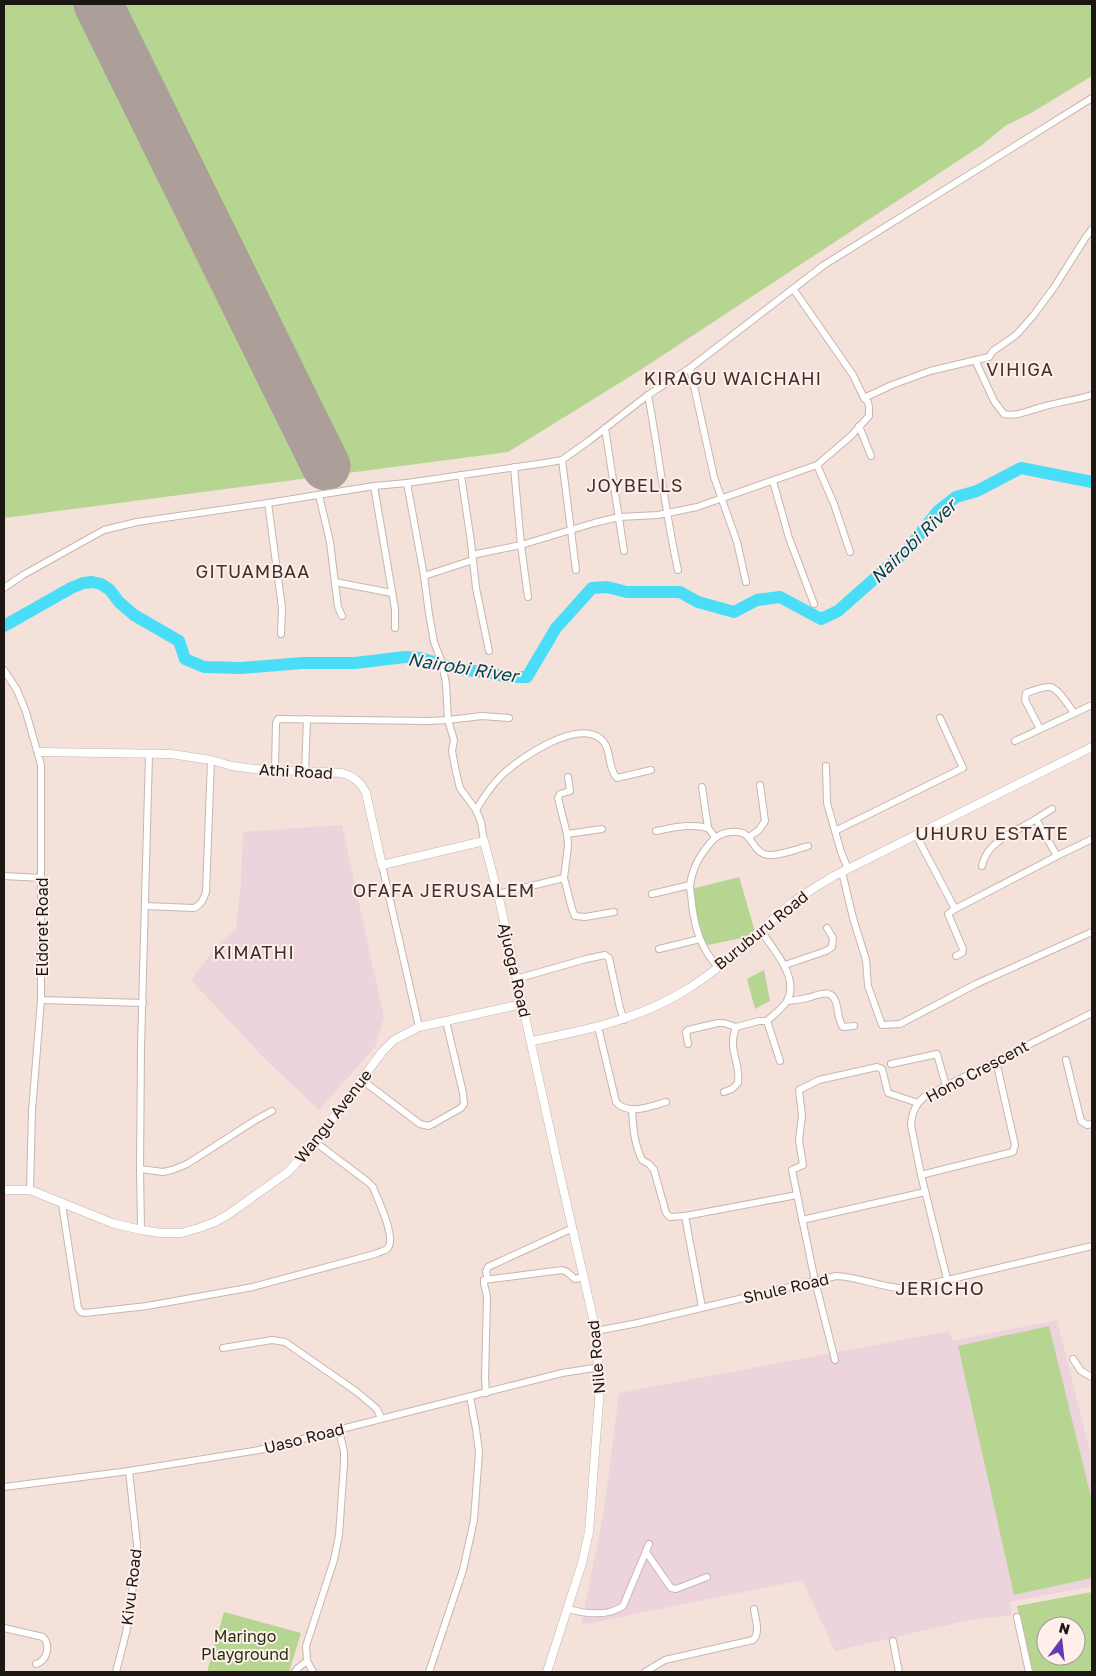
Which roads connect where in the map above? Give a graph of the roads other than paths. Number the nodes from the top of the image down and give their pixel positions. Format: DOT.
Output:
graph roads {
  1 [pos="1092,98"];
  2 [pos="1092,230"];
  3 [pos="794,290"];
  4 [pos="975,360"];
  5 [pos="690,368"];
  6 [pos="648,395"];
  7 [pos="1092,395"];
  8 [pos="864,398"];
  9 [pos="859,426"];
  10 [pos="605,428"];
  11 [pos="871,456"];
  12 [pos="562,460"];
  13 [pos="817,464"];
  14 [pos="514,467"];
  15 [pos="461,475"];
  16 [pos="773,481"];
  17 [pos="406,483"];
  18 [pos="374,486"];
  19 [pos="319,495"];
  20 [pos="722,498"];
  21 [pos="268,503"];
  22 [pos="666,513"];
  23 [pos="619,517"];
  24 [pos="571,530"];
  25 [pos="521,545"];
  26 [pos="624,551"];
  27 [pos="850,552"];
  28 [pos="473,558"];
  29 [pos="576,570"];
  30 [pos="678,570"];
  31 [pos="424,576"];
  32 [pos="335,582"];
  33 [pos="746,582"];
  34 [pos="4,588"];
  35 [pos="392,593"];
  36 [pos="528,598"];
  37 [pos="814,604"];
  38 [pos="342,616"];
  39 [pos="395,628"];
  40 [pos="281,634"];
  41 [pos="489,651"];
  42 [pos="4,670"];
  43 [pos="1092,705"];
  44 [pos="1074,713"];
  45 [pos="509,718"];
  46 [pos="940,718"];
  47 [pos="307,719"];
  48 [pos="448,720"];
  49 [pos="1040,729"];
  50 [pos="1014,741"];
  51 [pos="1092,747"];
  52 [pos="39,752"];
  53 [pos="149,754"];
  54 [pos="211,760"];
  55 [pos="826,766"];
  56 [pos="275,770"];
  57 [pos="651,770"];
  58 [pos="305,772"];
  59 [pos="568,777"];
  60 [pos="760,785"];
  61 [pos="702,787"];
  62 [pos="1052,809"];
  63 [pos="476,810"];
  64 [pos="1036,819"];
  65 [pos="708,828"];
  66 [pos="602,830"];
  67 [pos="656,831"];
  68 [pos="835,831"];
  69 [pos="567,834"];
  70 [pos="916,835"];
  71 [pos="750,837"];
  72 [pos="715,838"];
  73 [pos="1092,839"];
  74 [pos="484,841"];
  75 [pos="808,846"];
  76 [pos="1057,856"];
  77 [pos="382,865"];
  78 [pos="982,866"];
  79 [pos="845,870"];
  80 [pos="4,876"];
  81 [pos="42,878"];
  82 [pos="564,878"];
  83 [pos="690,885"];
  84 [pos="498,894"];
  85 [pos="652,894"];
  86 [pos="145,906"];
  87 [pos="955,909"];
  88 [pos="614,912"];
  89 [pos="827,928"];
  90 [pos="761,931"];
  91 [pos="1092,932"];
  92 [pos="700,939"];
  93 [pos="659,949"];
  94 [pos="956,956"];
  95 [pos="784,965"];
  96 [pos="718,967"];
  97 [pos="516,979"];
  98 [pos="41,1000"];
  99 [pos="787,1001"];
  100 [pos="143,1004"];
  101 [pos="522,1004"];
  102 [pos="1092,1012"];
  103 [pos="624,1020"];
  104 [pos="446,1021"];
  105 [pos="767,1021"];
  106 [pos="854,1026"];
  107 [pos="418,1027"];
  108 [pos="598,1027"];
  109 [pos="736,1027"];
  110 [pos="532,1041"];
  111 [pos="688,1044"];
  112 [pos="780,1060"];
  113 [pos="1066,1060"];
  114 [pos="996,1061"];
  115 [pos="891,1064"];
  116 [pos="362,1080"];
  117 [pos="946,1086"];
  118 [pos="724,1092"];
  119 [pos="666,1102"];
  120 [pos="918,1103"];
  121 [pos="632,1109"];
  122 [pos="272,1111"];
  123 [pos="1092,1124"];
  124 [pos="315,1142"];
  125 [pos="140,1169"];
  126 [pos="921,1175"];
  127 [pos="4,1190"];
  128 [pos="30,1190"];
  129 [pos="926,1192"];
  130 [pos="797,1195"];
  131 [pos="62,1204"];
  132 [pos="684,1216"];
  133 [pos="802,1220"];
  134 [pos="574,1228"];
  135 [pos="141,1230"];
  136 [pos="1092,1246"];
  137 [pos="584,1277"];
  138 [pos="488,1279"];
  139 [pos="947,1279"];
  140 [pos="815,1281"];
  141 [pos="702,1307"];
  142 [pos="596,1331"];
  143 [pos="223,1348"];
  144 [pos="1073,1359"];
  145 [pos="835,1360"];
  146 [pos="600,1366"];
  147 [pos="1092,1377"];
  148 [pos="486,1393"];
  149 [pos="470,1397"];
  150 [pos="381,1418"];
  151 [pos="339,1430"];
  152 [pos="129,1470"];
  153 [pos="4,1487"];
  154 [pos="649,1544"];
  155 [pos="646,1552"];
  156 [pos="707,1577"];
  157 [pos="568,1609"];
  158 [pos="754,1609"];
  159 [pos="1016,1617"];
  160 [pos="4,1628"];
  161 [pos="892,1641"];
  162 [pos="307,1661"];
  163 [pos="36,1664"];
  164 [pos="116,1672"];
  165 [pos="295,1672"];
  166 [pos="313,1672"];
  167 [pos="429,1672"];
  168 [pos="547,1672"];
  169 [pos="645,1672"];
  170 [pos="899,1672"];
  171 [pos="1029,1672"];
  1 -- 3 [label="street"];
  2 -- 4 [label="street"];
  3 -- 5 [label="street"];
  3 -- 8 [label="street"];
  4 -- 7 [label="street"];
  4 -- 8 [label="street"];
  5 -- 6 [label="street"];
  5 -- 20 [label="street"];
  6 -- 10 [label="street"];
  6 -- 22 [label="street"];
  8 -- 9 [label="street"];
  9 -- 11 [label="street"];
  9 -- 13 [label="street"];
  10 -- 12 [label="street"];
  10 -- 23 [label="street"];
  12 -- 14 [label="street"];
  12 -- 24 [label="street"];
  13 -- 16 [label="street"];
  13 -- 27 [label="street"];
  14 -- 15 [label="street"];
  14 -- 25 [label="street"];
  15 -- 17 [label="street"];
  15 -- 28 [label="street"];
  16 -- 20 [label="street"];
  16 -- 37 [label="street"];
  17 -- 18 [label="street"];
  17 -- 31 [label="street, Ajuoga Road"];
  18 -- 19 [label="street"];
  18 -- 35 [label="street"];
  19 -- 21 [label="street"];
  19 -- 32 [label="street"];
  20 -- 22 [label="street"];
  20 -- 33 [label="street"];
  21 -- 34 [label="street"];
  21 -- 40 [label="street"];
  22 -- 23 [label="street"];
  22 -- 30 [label="street"];
  23 -- 24 [label="street"];
  23 -- 26 [label="street"];
  24 -- 25 [label="street"];
  24 -- 29 [label="street"];
  25 -- 28 [label="street"];
  25 -- 36 [label="street"];
  28 -- 31 [label="street"];
  28 -- 41 [label="street"];
  31 -- 48 [label="street, Ajuoga Road"];
  32 -- 35 [label="street"];
  32 -- 38 [label="street"];
  35 -- 39 [label="street"];
  42 -- 52 [label="street, Eldoret Road"];
  43 -- 44 [label="street"];
  44 -- 49 [label="street"];
  44 -- 49 [label="street"];
  45 -- 48 [label="street"];
  46 -- 68 [label="street"];
  47 -- 48 [label="street"];
  47 -- 56 [label="street"];
  47 -- 58 [label="street"];
  48 -- 63 [label="street, Ajuoga Road"];
  49 -- 50 [label="street"];
  51 -- 70 [label="street, Buruburu Road"];
  52 -- 53 [label="street, Athi Road"];
  52 -- 81 [label="street, Eldoret Road"];
  53 -- 54 [label="street, Athi Road"];
  53 -- 86 [label="street"];
  54 -- 56 [label="street, Athi Road"];
  54 -- 86 [label="street"];
  55 -- 68 [label="street"];
  56 -- 58 [label="street, Athi Road"];
  57 -- 63 [label="street"];
  58 -- 77 [label="street, Athi Road"];
  59 -- 69 [label="street"];
  60 -- 71 [label="street"];
  61 -- 65 [label="street"];
  62 -- 64 [label="street"];
  63 -- 74 [label="street, Ajuoga Road"];
  64 -- 76 [label="street"];
  64 -- 78 [label="street"];
  65 -- 67 [label="street"];
  65 -- 72 [label="street"];
  66 -- 69 [label="street"];
  68 -- 79 [label="street"];
  69 -- 82 [label="street"];
  70 -- 79 [label="street, Buruburu Road"];
  70 -- 87 [label="street"];
  71 -- 72 [label="street"];
  71 -- 75 [label="street"];
  72 -- 83 [label="street"];
  73 -- 76 [label="street"];
  74 -- 77 [label="street"];
  74 -- 84 [label="street, Ajuoga Road"];
  76 -- 87 [label="street"];
  77 -- 107 [label="street, Athi Road"];
  79 -- 90 [label="street, Buruburu Road"];
  79 -- 91 [label="street"];
  80 -- 81 [label="street"];
  81 -- 98 [label="street, Eldoret Road"];
  82 -- 84 [label="street"];
  82 -- 88 [label="street"];
  83 -- 85 [label="street"];
  83 -- 92 [label="street"];
  84 -- 97 [label="street, Ajuoga Road"];
  86 -- 100 [label="street"];
  87 -- 94 [label="street"];
  89 -- 95 [label="street"];
  90 -- 95 [label="street"];
  90 -- 96 [label="street, Buruburu Road"];
  92 -- 93 [label="street"];
  92 -- 96 [label="street"];
  95 -- 99 [label="street"];
  96 -- 103 [label="street, Buruburu Road"];
  97 -- 101 [label="street, Ajuoga Road"];
  97 -- 103 [label="street"];
  98 -- 100 [label="street"];
  98 -- 128 [label="street, Eldoret Road"];
  99 -- 105 [label="street"];
  99 -- 106 [label="street"];
  100 -- 125 [label="street"];
  101 -- 104 [label="street, Wangu Avenue"];
  101 -- 110 [label="street, Ajuoga Road"];
  102 -- 114 [label="street, Hono Crescent"];
  103 -- 108 [label="street, Buruburu Road"];
  104 -- 107 [label="street, Wangu Avenue"];
  104 -- 116 [label="street"];
  105 -- 109 [label="street"];
  105 -- 112 [label="street"];
  107 -- 116 [label="street, Wangu Avenue"];
  108 -- 110 [label="street, Buruburu Road"];
  108 -- 121 [label="street"];
  109 -- 111 [label="street"];
  109 -- 118 [label="street"];
  110 -- 134 [label="street, Nile Road"];
  113 -- 123 [label="street"];
  114 -- 117 [label="street, Hono Crescent"];
  114 -- 126 [label="street"];
  115 -- 117 [label="street"];
  116 -- 124 [label="street, Wangu Avenue"];
  117 -- 120 [label="street, Hono Crescent"];
  119 -- 121 [label="street"];
  120 -- 126 [label="street, Hono Crescent"];
  120 -- 130 [label="street"];
  121 -- 132 [label="street"];
  122 -- 125 [label="street"];
  124 -- 131 [label="street"];
  124 -- 135 [label="street, Wangu Avenue"];
  125 -- 135 [label="street"];
  126 -- 129 [label="street, Hono Crescent"];
  127 -- 128 [label="street, Wangu Avenue"];
  128 -- 131 [label="street, Wangu Avenue"];
  129 -- 133 [label="street"];
  129 -- 139 [label="street, Hono Crescent"];
  130 -- 132 [label="street"];
  130 -- 133 [label="street"];
  131 -- 135 [label="street, Wangu Avenue"];
  132 -- 141 [label="street"];
  133 -- 140 [label="street"];
  134 -- 137 [label="street, Nile Road"];
  134 -- 138 [label="street"];
  136 -- 139 [label="street, Shule Road"];
  137 -- 138 [label="street"];
  137 -- 142 [label="street, Nile Road"];
  138 -- 148 [label="street"];
  139 -- 140 [label="street, Shule Road"];
  140 -- 141 [label="street, Shule Road"];
  140 -- 145 [label="street"];
  141 -- 142 [label="street, Shule Road"];
  142 -- 146 [label="street, Nile Road"];
  143 -- 150 [label="street"];
  144 -- 147 [label="street"];
  146 -- 148 [label="street, Uaso Road"];
  146 -- 157 [label="street, Nile Road"];
  148 -- 149 [label="street, Uaso Road"];
  149 -- 150 [label="street, Uaso Road"];
  149 -- 167 [label="street"];
  150 -- 151 [label="street, Uaso Road"];
  151 -- 152 [label="street, Uaso Road"];
  151 -- 162 [label="street"];
  152 -- 153 [label="street, Uaso Road"];
  152 -- 164 [label="street, Kivu Road"];
  154 -- 155 [label="street"];
  155 -- 156 [label="street"];
  155 -- 157 [label="street"];
  157 -- 168 [label="street, Nile Road"];
  158 -- 169 [label="street"];
  159 -- 171 [label="street"];
  160 -- 163 [label="street"];
  161 -- 170 [label="street"];
  162 -- 165 [label="street"];
  162 -- 166 [label="street"];
}
